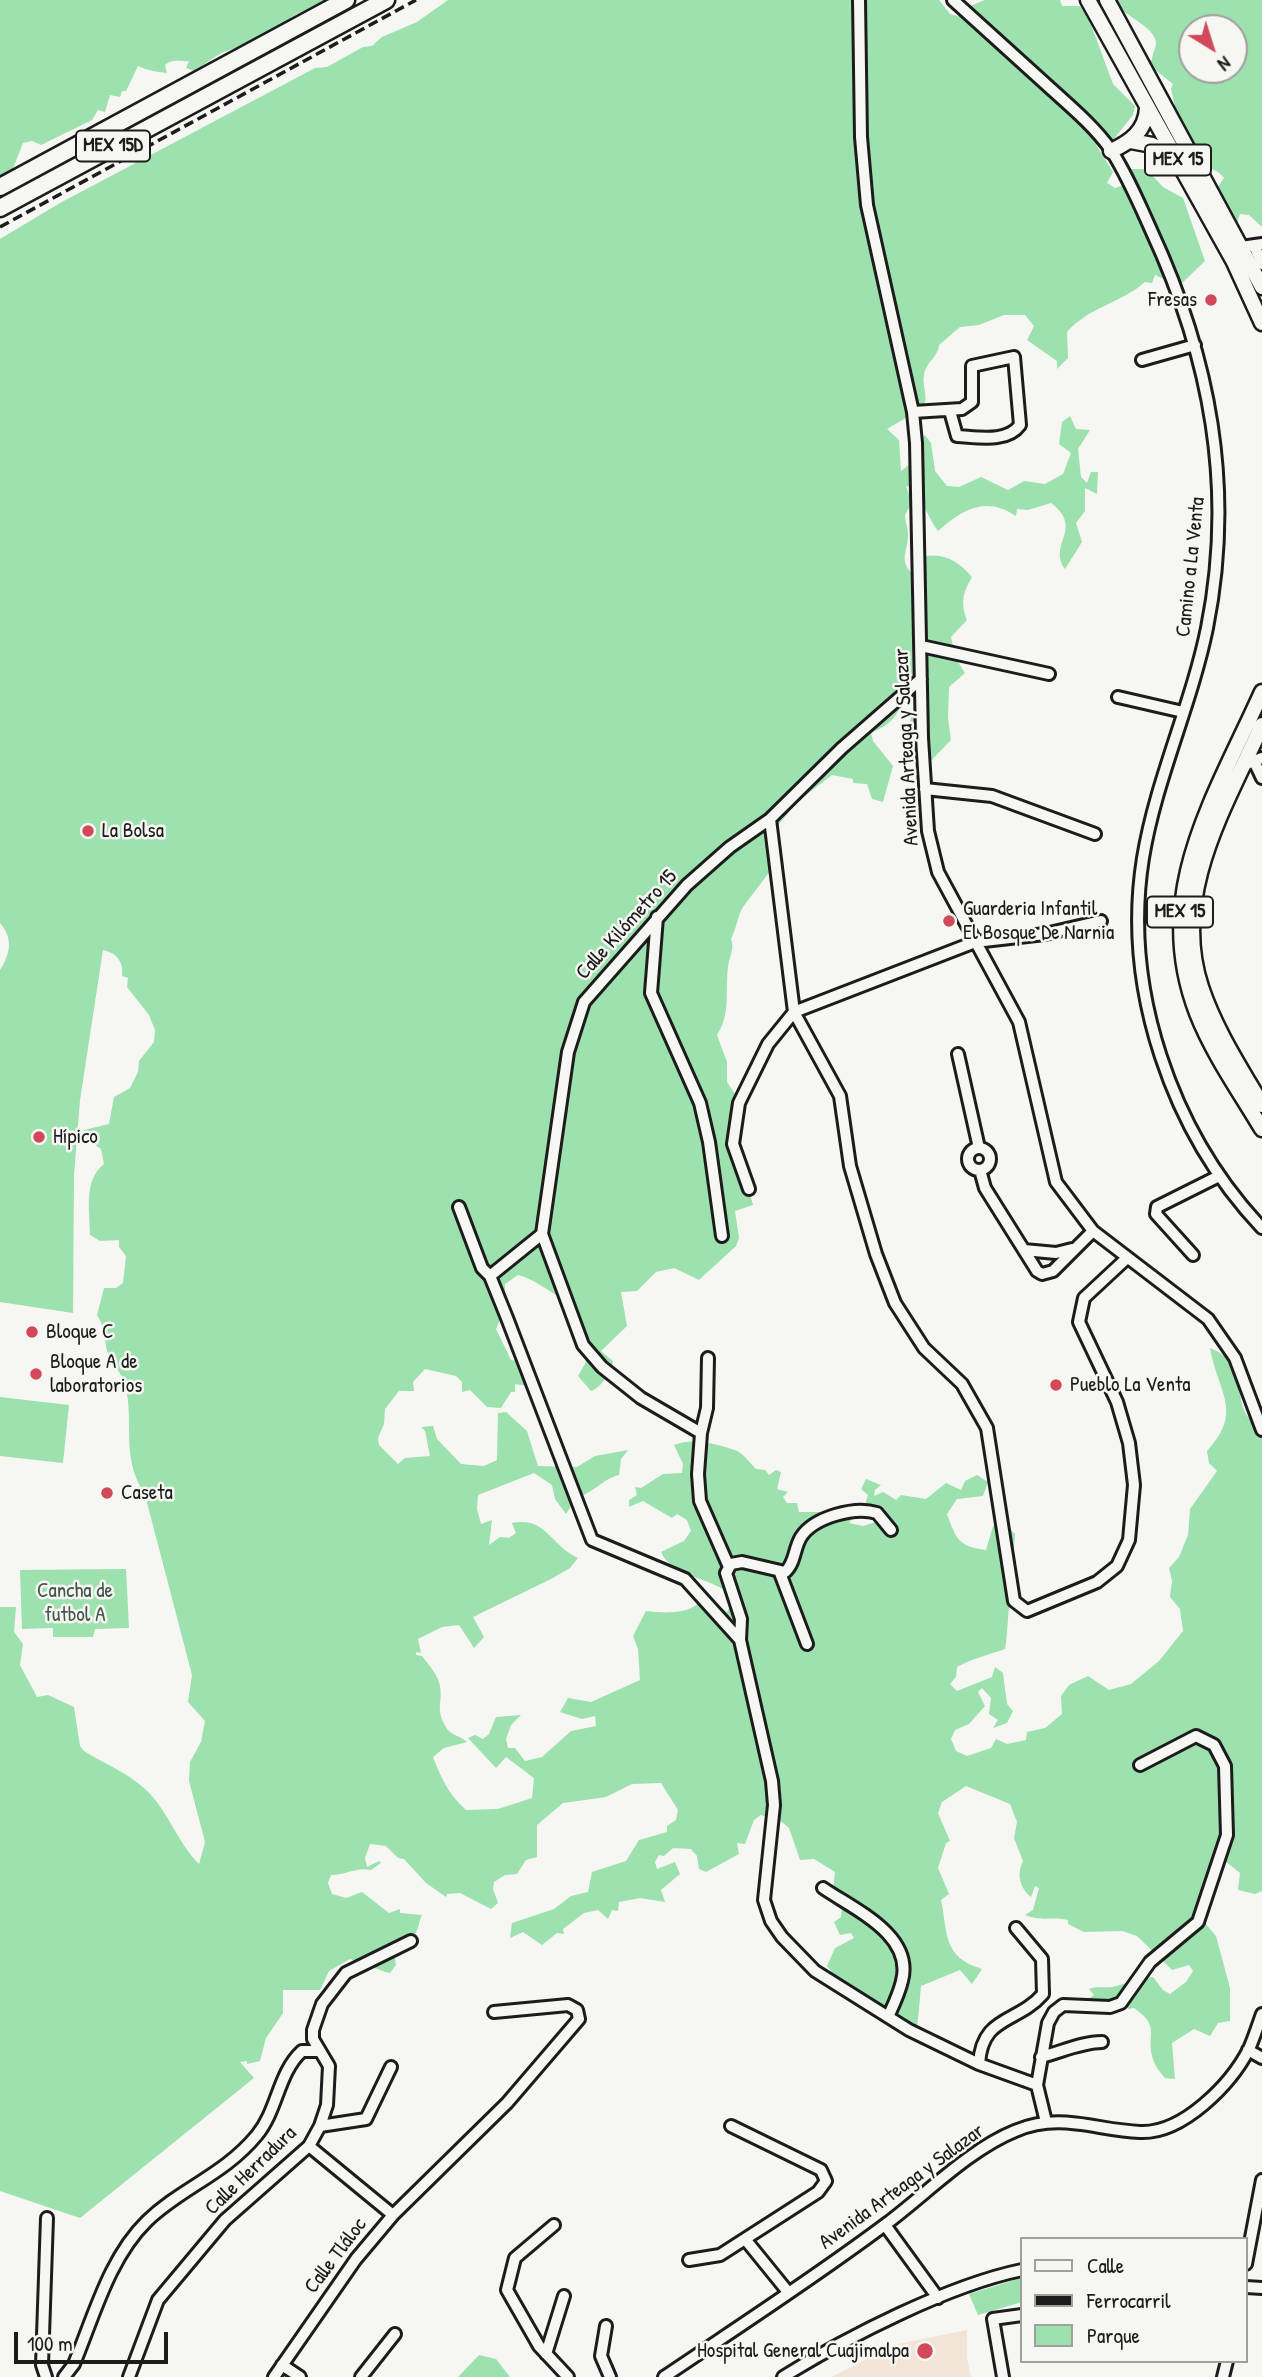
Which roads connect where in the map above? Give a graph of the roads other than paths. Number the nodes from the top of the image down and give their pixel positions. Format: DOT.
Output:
graph roads {
  1 [pos="346,0"];
  2 [pos="386,0"];
  3 [pos="859,0"];
  4 [pos="953,0"];
  5 [pos="1088,0"];
  6 [pos="1107,0"];
  7 [pos="1147,108"];
  8 [pos="1130,141"];
  9 [pos="1111,151"];
  10 [pos="1177,159"];
  11 [pos="0,187"];
  12 [pos="0,208"];
  13 [pos="1252,245"];
  14 [pos="1262,264"];
  15 [pos="1262,287"];
  16 [pos="1262,323"];
  17 [pos="1195,345"];
  18 [pos="1142,360"];
  19 [pos="950,411"];
  20 [pos="912,412"];
  21 [pos="921,646"];
  22 [pos="1049,674"];
  23 [pos="921,679"];
  24 [pos="1262,692"];
  25 [pos="1118,697"];
  26 [pos="1183,712"];
  27 [pos="1262,724"];
  28 [pos="1253,761"];
  29 [pos="1262,778"];
  30 [pos="925,789"];
  31 [pos="771,819"];
  32 [pos="1095,834"];
  33 [pos="657,917"];
  34 [pos="1101,922"];
  35 [pos="975,942"];
  36 [pos="794,1012"];
  37 [pos="958,1054"];
  38 [pos="1262,1105"];
  39 [pos="1262,1129"];
  40 [pos="1219,1176"];
  41 [pos="748,1188"];
  42 [pos="459,1207"];
  43 [pos="1262,1228"];
  44 [pos="1094,1231"];
  45 [pos="542,1234"];
  46 [pos="722,1236"];
  47 [pos="1072,1249"];
  48 [pos="1024,1250"];
  49 [pos="1193,1255"];
  50 [pos="1127,1258"];
  51 [pos="489,1276"];
  52 [pos="708,1358"];
  53 [pos="1262,1430"];
  54 [pos="701,1433"];
  55 [pos="891,1530"];
  56 [pos="729,1567"];
  57 [pos="780,1573"];
  58 [pos="740,1640"];
  59 [pos="807,1644"];
  60 [pos="1140,1765"];
  61 [pos="823,1888"];
  62 [pos="1016,1928"];
  63 [pos="411,1941"];
  64 [pos="494,2012"];
  65 [pos="1262,2014"];
  66 [pos="888,2017"];
  67 [pos="1102,2042"];
  68 [pos="1248,2050"];
  69 [pos="319,2051"];
  70 [pos="1041,2057"];
  71 [pos="1262,2058"];
  72 [pos="979,2064"];
  73 [pos="391,2067"];
  74 [pos="1037,2085"];
  75 [pos="1046,2122"];
  76 [pos="320,2126"];
  77 [pos="731,2126"];
  78 [pos="309,2146"];
  79 [pos="1262,2180"];
  80 [pos="1259,2208"];
  81 [pos="393,2215"];
  82 [pos="47,2218"];
  83 [pos="555,2225"];
  84 [pos="885,2225"];
  85 [pos="746,2239"];
  86 [pos="1248,2255"];
  87 [pos="689,2260"];
  88 [pos="1020,2270"];
  89 [pos="788,2292"];
  90 [pos="564,2296"];
  91 [pos="938,2298"];
  92 [pos="1020,2315"];
  93 [pos="606,2326"];
  94 [pos="395,2334"];
  95 [pos="546,2354"];
  96 [pos="282,2365"];
  97 [pos="46,2377"];
  98 [pos="64,2377"];
  99 [pos="130,2377"];
  100 [pos="274,2377"];
  101 [pos="300,2377"];
  102 [pos="361,2377"];
  103 [pos="568,2377"];
  104 [pos="610,2377"];
  105 [pos="664,2377"];
  106 [pos="783,2377"];
  107 [pos="1003,2377"];
  1 -- 11 [label="highway, MEX 15D"];
  2 -- 12 [label="highway, MEX 15D"];
  3 -- 20 [label="street, Avenida Arteaga y Salazar"];
  4 -- 9 [label="street, Camino a La Venta"];
  5 -- 7 [label="main road, MEX 15"];
  6 -- 13 [label="main road, MEX 15"];
  7 -- 8 [label="main road"];
  7 -- 10 [label="main road, MEX 15"];
  8 -- 9 [label="main road"];
  8 -- 10 [label="main road"];
  9 -- 17 [label="street, Camino a La Venta"];
  10 -- 16 [label="main road, MEX 15"];
  13 -- 14 [label="street"];
  13 -- 15 [label="main road, MEX 15"];
  17 -- 18 [label="street"];
  17 -- 26 [label="street, Camino a La Venta"];
  19 -- 19 [label="street"];
  19 -- 20 [label="street"];
  20 -- 21 [label="street, Avenida Arteaga y Salazar"];
  21 -- 22 [label="street"];
  21 -- 23 [label="street, Avenida Arteaga y Salazar"];
  23 -- 30 [label="street, Avenida Arteaga y Salazar"];
  23 -- 31 [label="street, Calle Kilómetro 15"];
  24 -- 39 [label="main road, MEX 15"];
  25 -- 26 [label="street"];
  26 -- 40 [label="street, Camino a La Venta"];
  27 -- 28 [label="main road, MEX 15"];
  28 -- 29 [label="street"];
  28 -- 38 [label="main road, MEX 15"];
  30 -- 32 [label="street"];
  30 -- 35 [label="street, Avenida Arteaga y Salazar"];
  31 -- 33 [label="street, Calle Kilómetro 15"];
  31 -- 36 [label="street"];
  33 -- 45 [label="street, Calle Kilómetro 15"];
  33 -- 46 [label="street"];
  34 -- 35 [label="street"];
  35 -- 36 [label="street"];
  35 -- 44 [label="street, Avenida Arteaga y Salazar"];
  36 -- 41 [label="street"];
  36 -- 50 [label="street"];
  37 -- 48 [label="street"];
  40 -- 43 [label="street, Camino a La Venta"];
  40 -- 49 [label="street"];
  42 -- 51 [label="street"];
  44 -- 47 [label="street"];
  44 -- 50 [label="street, Avenida Arteaga y Salazar"];
  45 -- 51 [label="street"];
  45 -- 54 [label="street"];
  47 -- 48 [label="street"];
  47 -- 48 [label="street"];
  50 -- 53 [label="street, Avenida Arteaga y Salazar"];
  51 -- 58 [label="street"];
  52 -- 54 [label="street"];
  54 -- 56 [label="street"];
  55 -- 57 [label="street"];
  56 -- 57 [label="street"];
  56 -- 58 [label="street"];
  57 -- 59 [label="street"];
  58 -- 66 [label="street"];
  60 -- 70 [label="street"];
  61 -- 66 [label="street"];
  62 -- 72 [label="street"];
  63 -- 69 [label="street, Calle Herradura"];
  64 -- 81 [label="street"];
  65 -- 68 [label="street, Avenida Arteaga y Salazar"];
  66 -- 72 [label="street"];
  67 -- 70 [label="street"];
  68 -- 71 [label="street"];
  68 -- 75 [label="street, Avenida Arteaga y Salazar"];
  69 -- 76 [label="street, Calle Herradura"];
  69 -- 98 [label="street"];
  70 -- 74 [label="street"];
  72 -- 74 [label="street"];
  73 -- 76 [label="street"];
  74 -- 75 [label="street"];
  75 -- 84 [label="street, Avenida Arteaga y Salazar"];
  76 -- 78 [label="street, Calle Herradura"];
  77 -- 85 [label="street"];
  78 -- 81 [label="street, Calle Tláloc"];
  78 -- 99 [label="street, Calle Herradura"];
  79 -- 80 [label="street"];
  80 -- 86 [label="street"];
  81 -- 96 [label="street, Calle Tláloc"];
  82 -- 97 [label="street"];
  83 -- 95 [label="street"];
  84 -- 89 [label="street, Avenida Arteaga y Salazar"];
  84 -- 91 [label="street"];
  85 -- 87 [label="street"];
  85 -- 89 [label="street"];
  88 -- 91 [label="street"];
  89 -- 105 [label="street, Avenida Arteaga y Salazar"];
  90 -- 95 [label="street"];
  91 -- 106 [label="street"];
  92 -- 107 [label="street"];
  93 -- 104 [label="street"];
  94 -- 102 [label="street"];
  95 -- 103 [label="street"];
  96 -- 100 [label="street, Calle Tláloc"];
  96 -- 101 [label="street"];
}
